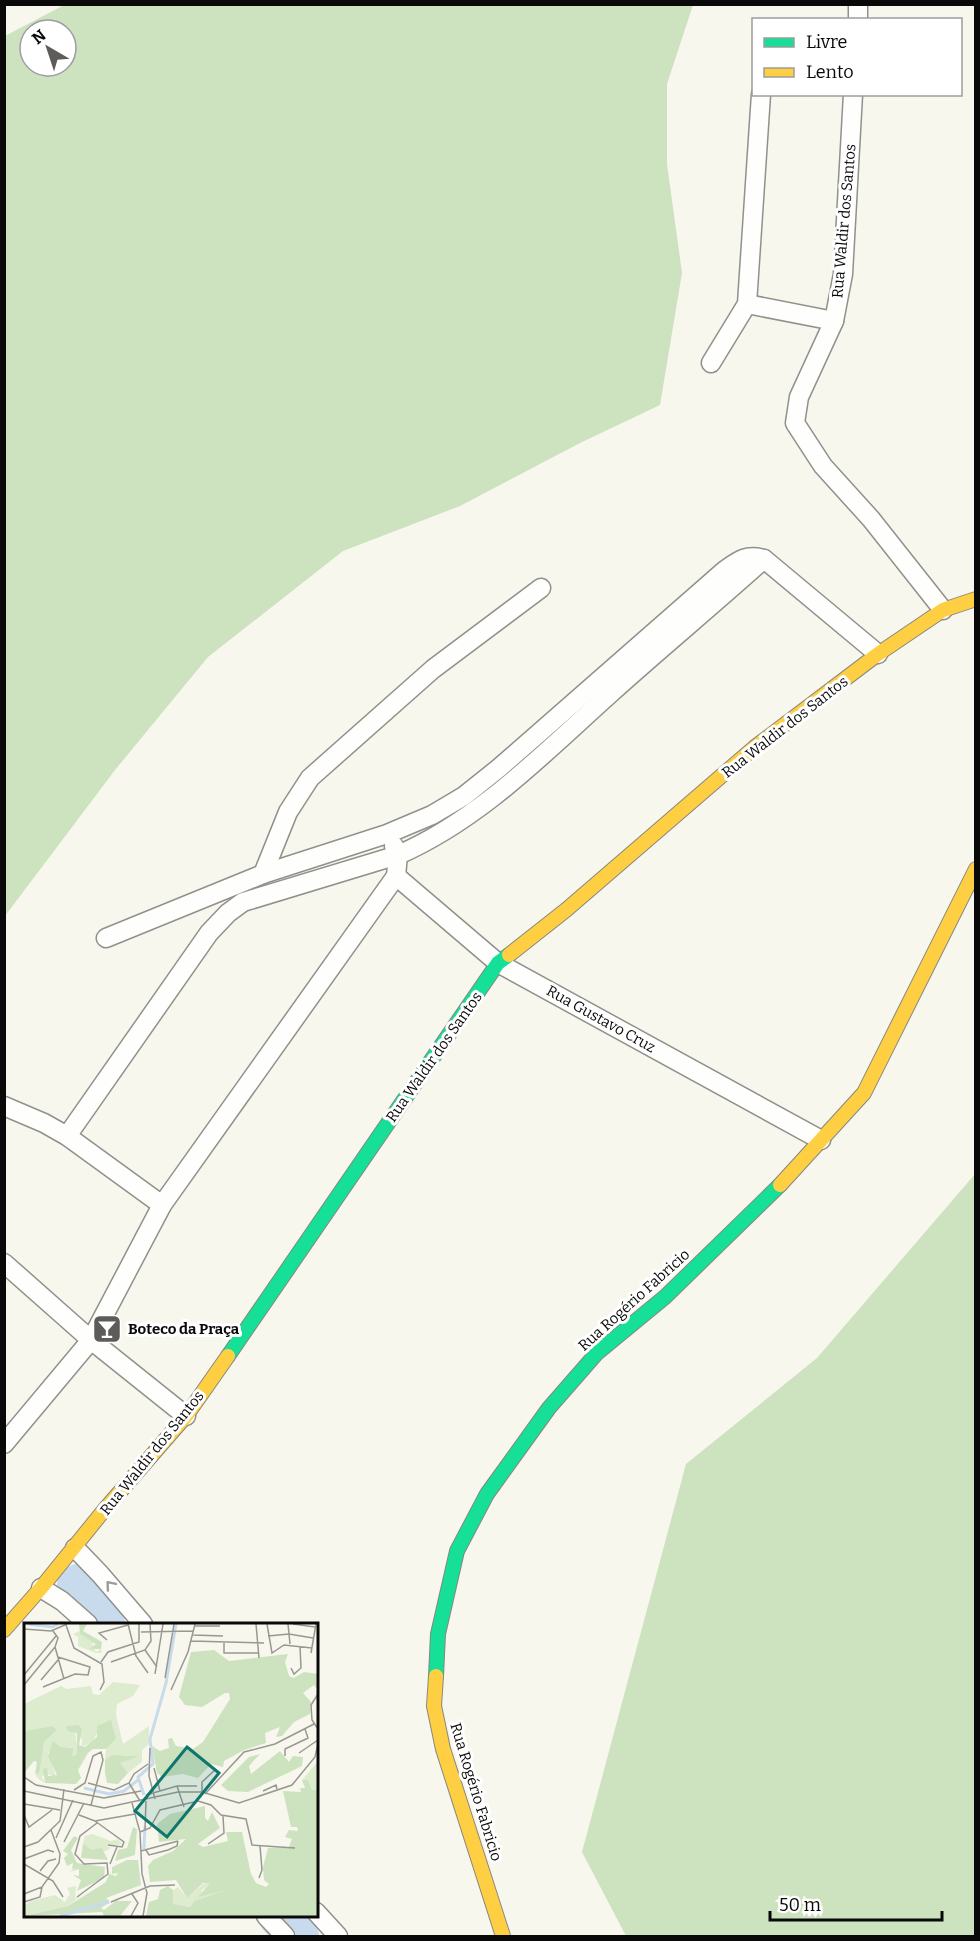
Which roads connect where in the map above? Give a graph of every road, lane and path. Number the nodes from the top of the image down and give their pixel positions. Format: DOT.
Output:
graph roads {
  1 [pos="760,96"];
  2 [pos="853,96"];
  3 [pos="747,304"];
  4 [pos="834,321"];
  5 [pos="711,363"];
  6 [pos="758,558"];
  7 [pos="541,588"];
  8 [pos="975,599"];
  9 [pos="943,610"];
  10 [pos="878,654"];
  11 [pos="387,834"];
  12 [pos="398,855"];
  13 [pos="975,869"];
  14 [pos="263,874"];
  15 [pos="396,876"];
  16 [pos="106,938"];
  17 [pos="498,963"];
  18 [pos="4,1106"];
  19 [pos="67,1136"];
  20 [pos="821,1140"];
  21 [pos="162,1205"];
  22 [pos="6,1268"];
  23 [pos="91,1340"];
  24 [pos="186,1416"];
  25 [pos="4,1444"];
  26 [pos="75,1548"];
  27 [pos="41,1588"];
  28 [pos="87,1623"];
  29 [pos="142,1623"];
  30 [pos="4,1630"];
  31 [pos="318,1914"];
  32 [pos="267,1917"];
  33 [pos="285,1936"];
  34 [pos="338,1936"];
  35 [pos="503,1936"];
  1 -- 3 [label="street"];
  2 -- 4 [label="street, Rua Waldir dos Santos"];
  3 -- 4 [label="street"];
  3 -- 5 [label="street"];
  4 -- 9 [label="street, Rua Waldir dos Santos"];
  6 -- 10 [label="street"];
  6 -- 11 [label="street"];
  6 -- 12 [label="street"];
  7 -- 14 [label="street"];
  8 -- 9 [label="street, Rua Waldir dos Santos"];
  9 -- 10 [label="street, Rua Waldir dos Santos"];
  10 -- 17 [label="street, Rua Waldir dos Santos"];
  11 -- 12 [label="street"];
  11 -- 14 [label="street"];
  12 -- 15 [label="street"];
  12 -- 19 [label="street"];
  13 -- 20 [label="street, Rua Rogério Fabricio"];
  14 -- 16 [label="street"];
  15 -- 17 [label="street, Rua Gustavo Cruz"];
  15 -- 21 [label="street"];
  17 -- 20 [label="street, Rua Gustavo Cruz"];
  17 -- 24 [label="street, Rua Waldir dos Santos"];
  18 -- 19 [label="street"];
  19 -- 21 [label="street"];
  20 -- 35 [label="street, Rua Rogério Fabricio"];
  21 -- 23 [label="street"];
  22 -- 23 [label="street"];
  23 -- 24 [label="street"];
  23 -- 25 [label="street"];
  24 -- 26 [label="street, Rua Waldir dos Santos"];
  26 -- 27 [label="street, Rua Waldir dos Santos"];
  29 -- 26 [label="street, one-way"];
  27 -- 28 [label="street"];
  27 -- 30 [label="street, Rua Waldir dos Santos"];
  31 -- 34 [label="street"];
  32 -- 33 [label="street"];
}
